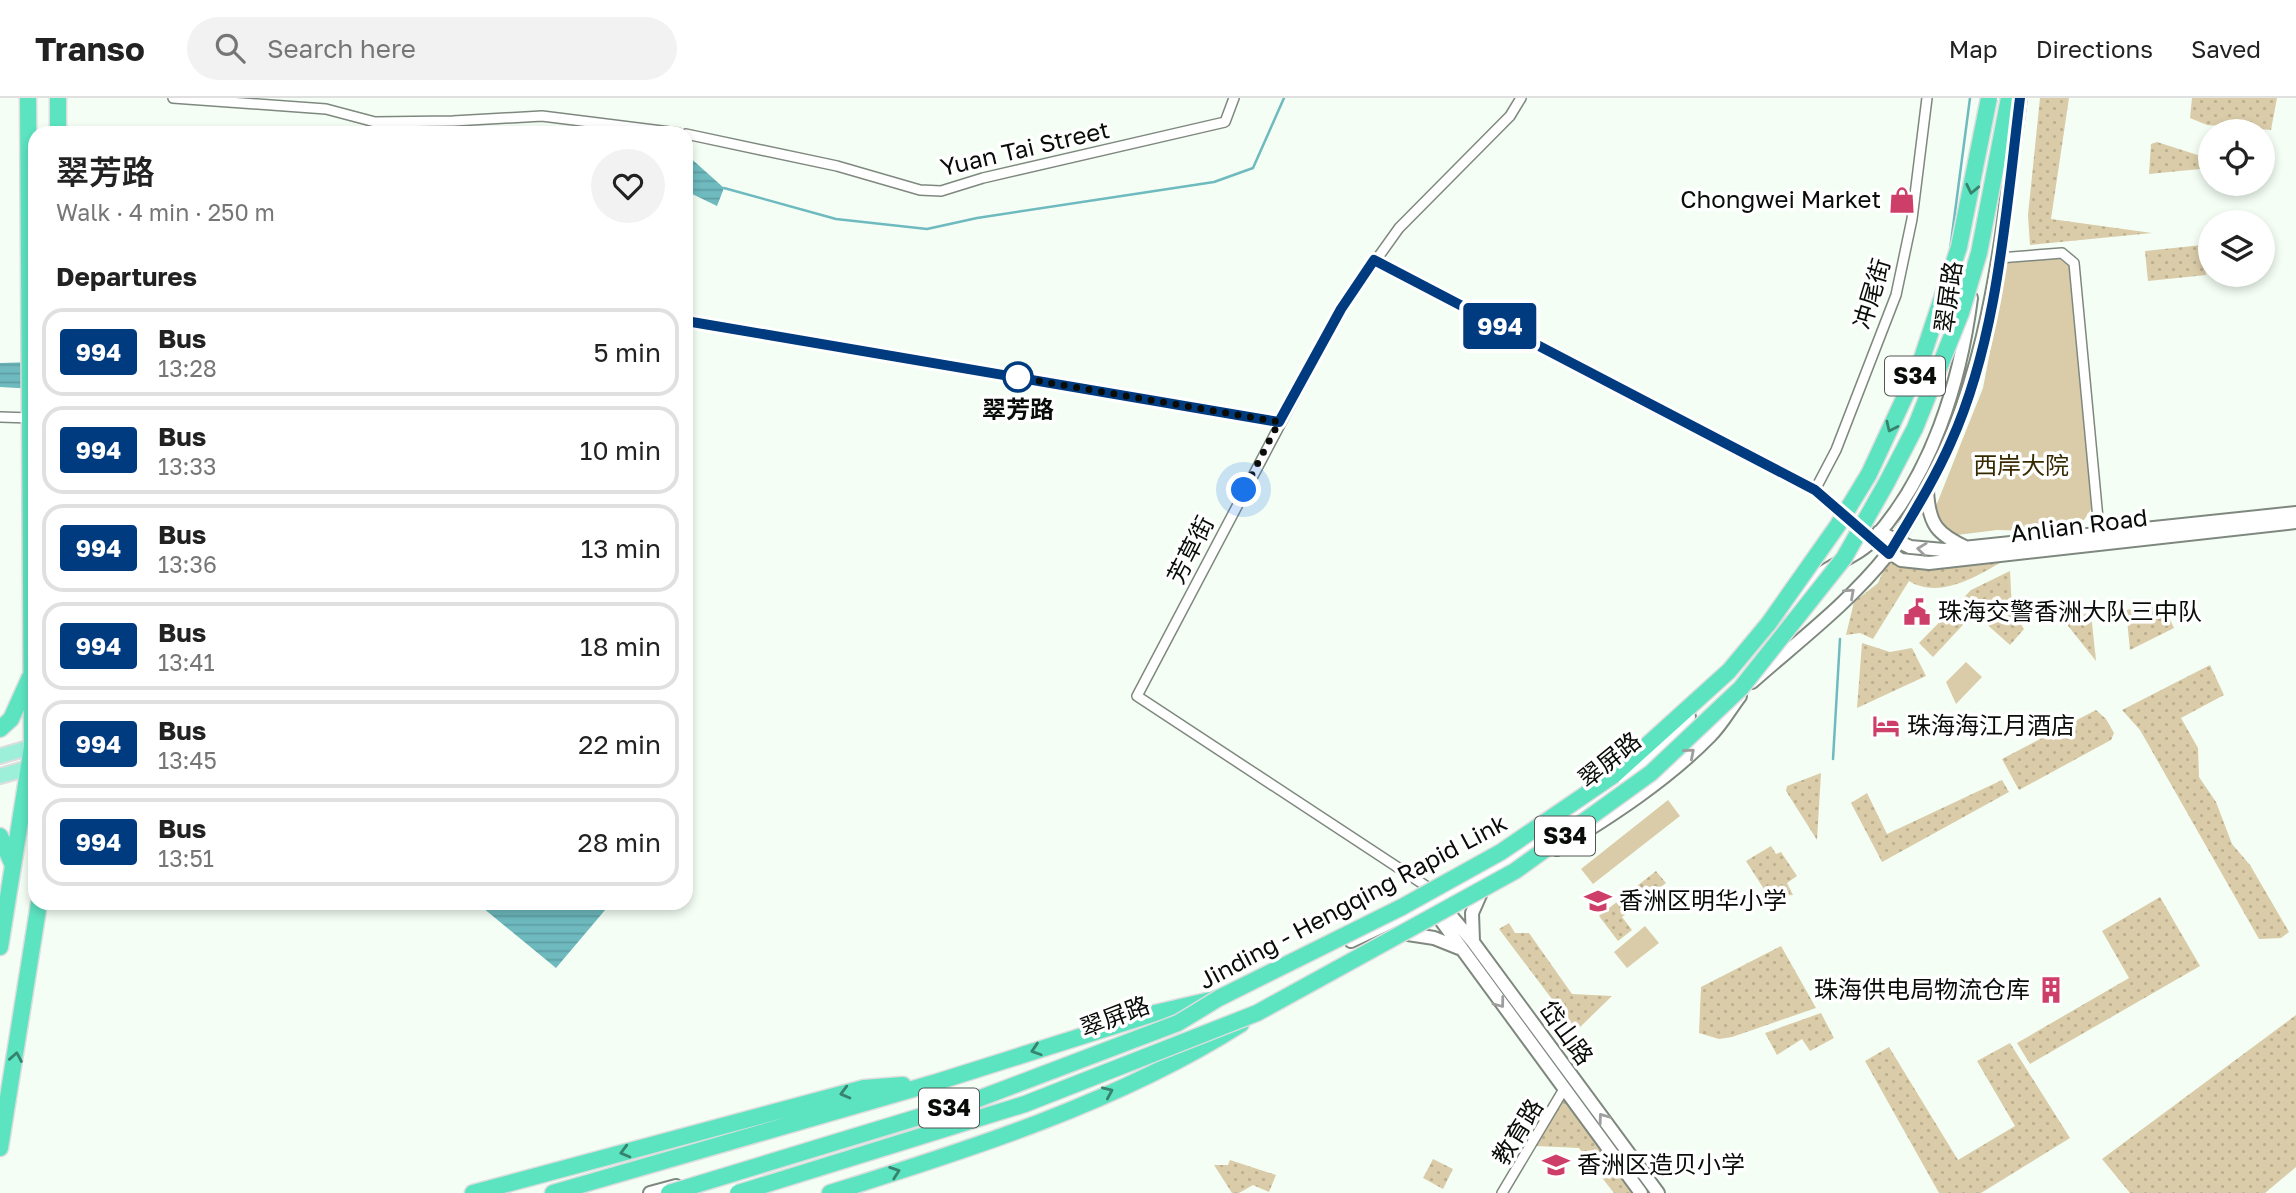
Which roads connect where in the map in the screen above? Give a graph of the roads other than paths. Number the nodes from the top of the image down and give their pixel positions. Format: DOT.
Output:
graph roads {
  1 [pos="28,98"];
  2 [pos="58,98"];
  3 [pos="173,98"];
  4 [pos="1234,98"];
  5 [pos="1521,98"];
  6 [pos="1927,98"];
  7 [pos="1989,98"];
  8 [pos="2001,98"];
  9 [pos="2009,98"];
  10 [pos="2020,98"];
  11 [pos="28,126"];
  12 [pos="58,126"];
  13 [pos="634,126"];
  14 [pos="693,135"];
  15 [pos="1999,258"];
  16 [pos="1374,260"];
  17 [pos="693,322"];
  18 [pos="1946,413"];
  19 [pos="0,417"];
  20 [pos="28,418"];
  21 [pos="1961,418"];
  22 [pos="1279,422"];
  23 [pos="1815,490"];
  24 [pos="1927,491"];
  25 [pos="2296,513"];
  26 [pos="2296,522"];
  27 [pos="1876,536"];
  28 [pos="2100,540"];
  29 [pos="1896,541"];
  30 [pos="1967,549"];
  31 [pos="1889,554"];
  32 [pos="28,680"];
  33 [pos="0,729"];
  34 [pos="28,748"];
  35 [pos="0,756"];
  36 [pos="28,768"];
  37 [pos="0,776"];
  38 [pos="28,788"];
  39 [pos="0,836"];
  40 [pos="13,865"];
  41 [pos="1480,895"];
  42 [pos="1434,902"];
  43 [pos="38,910"];
  44 [pos="1445,917"];
  45 [pos="1408,934"];
  46 [pos="1474,942"];
  47 [pos="0,947"];
  48 [pos="1459,948"];
  49 [pos="1219,998"];
  50 [pos="1257,1013"];
  51 [pos="937,1082"];
  52 [pos="1564,1089"];
  53 [pos="0,1148"];
  54 [pos="473,1193"];
  55 [pos="553,1193"];
  56 [pos="650,1193"];
  57 [pos="669,1193"];
  58 [pos="738,1193"];
  59 [pos="747,1193"];
  60 [pos="830,1193"];
  61 [pos="1502,1193"];
  62 [pos="1641,1193"];
  63 [pos="1658,1193"];
  1 -- 11 [label="highway"];
  2 -- 12 [label="highway"];
  3 -- 13 [label="street"];
  4 -- 14 [label="street, Yuan Tai Street"];
  5 -- 16 [label="street, 芳草街"];
  6 -- 23 [label="street, 冲尾街"];
  7 -- 49 [label="highway, Jinding - Hengqing Rapid Link / S34, one-way, bridge"];
  8 -- 18 [label="main road, 翠屏路"];
  9 -- 50 [label="highway, Jinding - Hengqing Rapid Link / S34, bridge"];
  10 -- 15 [label="main road, 翠屏路"];
  15 -- 21 [label="main road, 翠屏路"];
  15 -- 28 [label="street"];
  16 -- 22 [label="street, 芳草街"];
  16 -- 23 [label="street"];
  17 -- 22 [label="street"];
  18 -- 21 [label="main road"];
  18 -- 27 [label="main road, 翠屏路"];
  19 -- 20 [label="street"];
  21 -- 24 [label="main road, 翠屏路"];
  22 -- 42 [label="street, 芳草街"];
  23 -- 27 [label="street"];
  24 -- 29 [label="main road, 翠屏路"];
  24 -- 30 [label="main road"];
  25 -- 28 [label="main road, Anlian Road"];
  26 -- 28 [label="main road, Anlian Road"];
  27 -- 29 [label="main road, Anlian Road"];
  27 -- 31 [label="main road, Anlian Road"];
  27 -- 42 [label="main road, 翠屏路"];
  28 -- 30 [label="main road, Anlian Road"];
  28 -- 31 [label="main road, Anlian Road"];
  30 -- 29 [label="main road, Anlian Road, one-way"];
  29 -- 31 [label="main road, 翠屏路"];
  41 -- 31 [label="main road, 翠屏路, one-way"];
  32 -- 33 [label="highway"];
  34 -- 35 [label="main road"];
  36 -- 37 [label="main road"];
  38 -- 40 [label="highway"];
  39 -- 40 [label="highway"];
  40 -- 47 [label="highway"];
  41 -- 44 [label="main road, 翠屏路"];
  41 -- 46 [label="main road"];
  42 -- 44 [label="main road, 岱山路"];
  42 -- 56 [label="main road, 翠屏路"];
  53 -- 43 [label="highway, one-way"];
  44 -- 45 [label="main road, 翠屏路"];
  44 -- 46 [label="main road, 岱山路"];
  44 -- 48 [label="main road, 岱山路"];
  45 -- 48 [label="main road"];
  45 -- 59 [label="main road, 翠屏路"];
  63 -- 46 [label="main road, 岱山路, one-way"];
  48 -- 52 [label="main road, 岱山路, one-way"];
  49 -- 51 [label="highway, one-way"];
  49 -- 57 [label="highway, Jinding - Hengqing Rapid Link / S34, bridge"];
  50 -- 58 [label="highway, Jinding - Hengqing Rapid Link / S34, bridge"];
  60 -- 50 [label="highway, one-way, bridge"];
  51 -- 54 [label="highway, one-way"];
  51 -- 55 [label="highway"];
  52 -- 61 [label="street, 教育路"];
  52 -- 62 [label="main road, 岱山路"];
}
